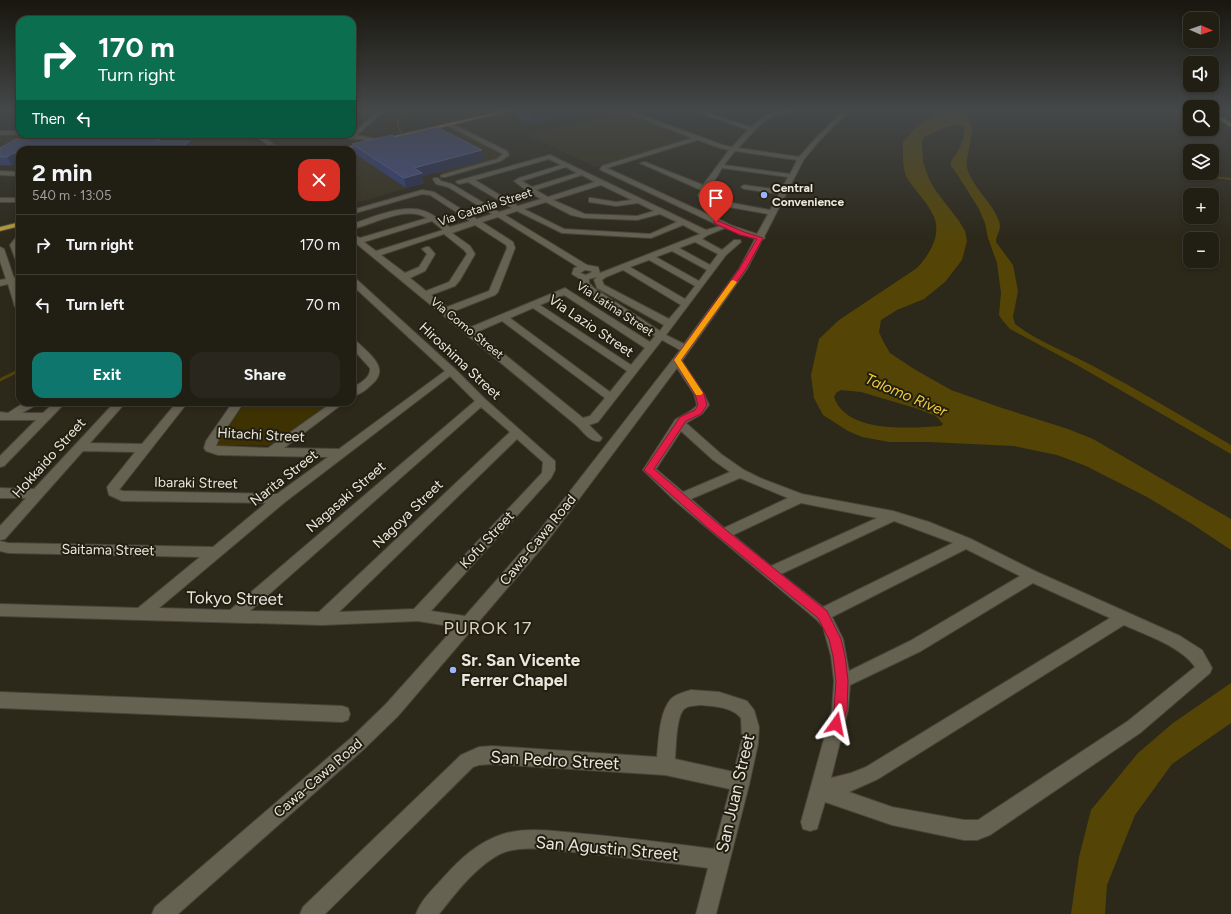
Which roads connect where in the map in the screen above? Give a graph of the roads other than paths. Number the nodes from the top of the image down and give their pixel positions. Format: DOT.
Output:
graph roads {
  1 [pos="505,154"];
  2 [pos="649,154"];
  3 [pos="730,154"];
  4 [pos="761,154"];
  5 [pos="806,154"];
  6 [pos="802,159"];
  7 [pos="643,163"];
  8 [pos="567,165"];
  9 [pos="721,166"];
  10 [pos="0,173"];
  11 [pos="583,173"];
  12 [pos="16,174"];
  13 [pos="793,176"];
  14 [pos="469,179"];
  15 [pos="459,182"];
  16 [pos="602,182"];
  17 [pos="424,187"];
  18 [pos="744,187"];
  19 [pos="706,188"];
  20 [pos="530,190"];
  21 [pos="784,193"];
  22 [pos="433,194"];
  23 [pos="0,200"];
  24 [pos="16,200"];
  25 [pos="548,200"];
  26 [pos="592,200"];
  27 [pos="639,200"];
  28 [pos="410,204"];
  29 [pos="518,209"];
  30 [pos="356,211"];
  31 [pos="661,211"];
  32 [pos="421,212"];
  33 [pos="773,213"];
  34 [pos="500,214"];
  35 [pos="432,219"];
  36 [pos="476,222"];
  37 [pos="683,222"];
  38 [pos="356,226"];
  39 [pos="16,227"];
  40 [pos="722,228"];
  41 [pos="0,229"];
  42 [pos="448,231"];
  43 [pos="706,233"];
  44 [pos="760,238"];
  45 [pos="356,239"];
  46 [pos="695,239"];
  47 [pos="16,240"];
  48 [pos="737,242"];
  49 [pos="0,244"];
  50 [pos="0,248"];
  51 [pos="673,248"];
  52 [pos="426,249"];
  53 [pos="723,253"];
  54 [pos="374,254"];
  55 [pos="649,258"];
  56 [pos="16,263"];
  57 [pos="584,267"];
  58 [pos="624,267"];
  59 [pos="3,268"];
  60 [pos="712,269"];
  61 [pos="404,277"];
  62 [pos="584,277"];
  63 [pos="16,280"];
  64 [pos="0,283"];
  65 [pos="356,284"];
  66 [pos="700,285"];
  67 [pos="425,294"];
  68 [pos="686,304"];
  69 [pos="534,305"];
  70 [pos="446,311"];
  71 [pos="503,318"];
  72 [pos="670,324"];
  73 [pos="470,331"];
  74 [pos="661,336"];
  75 [pos="356,346"];
  76 [pos="652,348"];
  77 [pos="686,348"];
  78 [pos="677,360"];
  79 [pos="451,371"];
  80 [pos="633,371"];
  81 [pos="356,391"];
  82 [pos="611,398"];
  83 [pos="481,401"];
  84 [pos="25,406"];
  85 [pos="57,406"];
  86 [pos="117,406"];
  87 [pos="180,406"];
  88 [pos="236,406"];
  89 [pos="334,406"];
  90 [pos="6,416"];
  91 [pos="46,417"];
  92 [pos="583,422"];
  93 [pos="679,423"];
  94 [pos="516,433"];
  95 [pos="596,438"];
  96 [pos="80,447"];
  97 [pos="145,448"];
  98 [pos="272,451"];
  99 [pos="341,453"];
  100 [pos="549,461"];
  101 [pos="0,463"];
  102 [pos="740,473"];
  103 [pos="0,493"];
  104 [pos="38,494"];
  105 [pos="680,498"];
  106 [pos="800,498"];
  107 [pos="280,499"];
  108 [pos="893,516"];
  109 [pos="723,534"];
  110 [pos="0,535"];
  111 [pos="966,543"];
  112 [pos="0,546"];
  113 [pos="216,552"];
  114 [pos="771,572"];
  115 [pos="1032,576"];
  116 [pos="0,610"];
  117 [pos="140,615"];
  118 [pos="418,615"];
  119 [pos="822,615"];
  120 [pos="232,617"];
  121 [pos="1123,618"];
  122 [pos="322,619"];
  123 [pos="469,622"];
  124 [pos="842,681"];
  125 [pos="0,700"];
  126 [pos="342,714"];
  127 [pos="665,766"];
  128 [pos="740,782"];
  129 [pos="818,790"];
  130 [pos="810,822"];
  131 [pos="720,860"];
  132 [pos="162,914"];
  133 [pos="310,914"];
  134 [pos="426,914"];
  135 [pos="706,914"];
  1 -- 34 [label="street"];
  2 -- 44 [label="street"];
  3 -- 9 [label="street"];
  4 -- 6 [label="street"];
  5 -- 6 [label="street, Cawa-Cawa Road"];
  6 -- 13 [label="street, Cawa-Cawa Road"];
  7 -- 19 [label="street"];
  8 -- 11 [label="street"];
  8 -- 14 [label="street"];
  8 -- 20 [label="street"];
  9 -- 13 [label="street"];
  9 -- 19 [label="street"];
  10 -- 12 [label="street"];
  11 -- 16 [label="street"];
  11 -- 20 [label="street"];
  13 -- 21 [label="street, Cawa-Cawa Road"];
  14 -- 15 [label="street"];
  14 -- 29 [label="street"];
  16 -- 25 [label="street, Via Catania Street"];
  16 -- 27 [label="street"];
  17 -- 22 [label="street"];
  18 -- 21 [label="street"];
  19 -- 33 [label="street"];
  20 -- 25 [label="street"];
  21 -- 33 [label="street, Cawa-Cawa Road"];
  22 -- 30 [label="street"];
  22 -- 36 [label="street"];
  23 -- 24 [label="street"];
  25 -- 29 [label="street, Via Catania Street"];
  25 -- 31 [label="street"];
  26 -- 27 [label="street"];
  27 -- 31 [label="street"];
  28 -- 32 [label="street"];
  29 -- 34 [label="street, Via Catania Street"];
  29 -- 37 [label="street"];
  31 -- 37 [label="street"];
  32 -- 35 [label="street"];
  32 -- 38 [label="street"];
  33 -- 44 [label="street, Cawa-Cawa Road"];
  34 -- 36 [label="street, Via Catania Street"];
  34 -- 57 [label="street"];
  35 -- 42 [label="street"];
  35 -- 45 [label="street"];
  36 -- 42 [label="street, Via Catania Street"];
  36 -- 70 [label="street"];
  37 -- 43 [label="street"];
  39 -- 41 [label="highway"];
  40 -- 43 [label="street"];
  42 -- 54 [label="street, Via Catania Street"];
  42 -- 67 [label="street"];
  43 -- 46 [label="street"];
  44 -- 77 [label="street, Cawa-Cawa Road"];
  45 -- 54 [label="street, Via Como Street"];
  46 -- 51 [label="street"];
  46 -- 53 [label="street"];
  47 -- 49 [label="street"];
  48 -- 53 [label="street"];
  50 -- 59 [label="street"];
  51 -- 55 [label="street"];
  51 -- 60 [label="street"];
  52 -- 61 [label="street"];
  53 -- 60 [label="street"];
  54 -- 61 [label="street, Via Como Street"];
  55 -- 58 [label="street"];
  55 -- 66 [label="street"];
  56 -- 59 [label="street"];
  57 -- 62 [label="street"];
  57 -- 62 [label="street"];
  58 -- 68 [label="street"];
  58 -- 72 [label="street"];
  59 -- 63 [label="street"];
  60 -- 66 [label="street"];
  61 -- 67 [label="street, Via Como Street"];
  62 -- 74 [label="street"];
  63 -- 64 [label="street"];
  65 -- 79 [label="street, Hiroshima Street"];
  66 -- 68 [label="street"];
  67 -- 70 [label="street, Via Como Street"];
  68 -- 72 [label="street"];
  69 -- 71 [label="street"];
  69 -- 76 [label="street, Via Latina Street"];
  69 -- 80 [label="street, Via Lazio Street"];
  70 -- 73 [label="street, Via Como Street"];
  71 -- 73 [label="street"];
  71 -- 82 [label="street"];
  72 -- 74 [label="street"];
  73 -- 92 [label="street, Via Como Street"];
  74 -- 76 [label="street"];
  74 -- 77 [label="street"];
  75 -- 81 [label="street"];
  76 -- 80 [label="street"];
  77 -- 78 [label="street, Cawa-Cawa Road"];
  78 -- 93 [label="street"];
  78 -- 123 [label="street, Cawa-Cawa Road"];
  79 -- 83 [label="street, Hiroshima Street"];
  79 -- 99 [label="street, Narita Street"];
  80 -- 82 [label="street"];
  82 -- 92 [label="street"];
  83 -- 94 [label="street, Hiroshima Street"];
  83 -- 120 [label="street, Nagasaki Street"];
  84 -- 90 [label="street"];
  85 -- 91 [label="street"];
  86 -- 96 [label="street, Hokkaido Street"];
  87 -- 97 [label="street"];
  88 -- 98 [label="street, Hitachi Street"];
  89 -- 98 [label="street"];
  90 -- 91 [label="street"];
  91 -- 101 [label="street"];
  92 -- 95 [label="street, Via Como Street"];
  93 -- 102 [label="street"];
  93 -- 105 [label="street"];
  94 -- 100 [label="street, Hiroshima Street"];
  94 -- 122 [label="street, Nagoya Street"];
  96 -- 97 [label="street"];
  96 -- 104 [label="street, Hokkaido Street"];
  97 -- 107 [label="street, Ibaraki Street"];
  98 -- 99 [label="street, Hitachi Street"];
  99 -- 107 [label="street, Narita Street"];
  100 -- 118 [label="street, Kofu Street"];
  102 -- 105 [label="street"];
  102 -- 106 [label="street"];
  103 -- 104 [label="street"];
  104 -- 110 [label="street, Hokkaido Street"];
  105 -- 109 [label="street"];
  106 -- 108 [label="street"];
  106 -- 109 [label="street"];
  107 -- 113 [label="street, Narita Street"];
  108 -- 111 [label="street"];
  108 -- 114 [label="street"];
  109 -- 114 [label="street"];
  111 -- 115 [label="street"];
  111 -- 119 [label="street"];
  112 -- 113 [label="street, Saitama Street"];
  113 -- 117 [label="street, Narita Street"];
  114 -- 119 [label="street"];
  115 -- 121 [label="street"];
  115 -- 124 [label="street"];
  116 -- 117 [label="street, Tokyo Street"];
  117 -- 120 [label="street, Tokyo Street"];
  118 -- 122 [label="street, Tokyo Street"];
  118 -- 123 [label="street, Tokyo Street"];
  119 -- 124 [label="street"];
  120 -- 122 [label="street, Tokyo Street"];
  121 -- 129 [label="street"];
  121 -- 129 [label="street"];
  123 -- 132 [label="street, Cawa-Cawa Road"];
  124 -- 129 [label="street"];
  125 -- 126 [label="street"];
  127 -- 128 [label="street, San Pedro Street"];
  127 -- 128 [label="street, San Juan Street"];
  127 -- 133 [label="street, San Pedro Street"];
  128 -- 131 [label="street, San Juan Street"];
  129 -- 130 [label="street"];
  131 -- 134 [label="street, San Agustin Street"];
  131 -- 135 [label="street, San Juan Street"];
}
